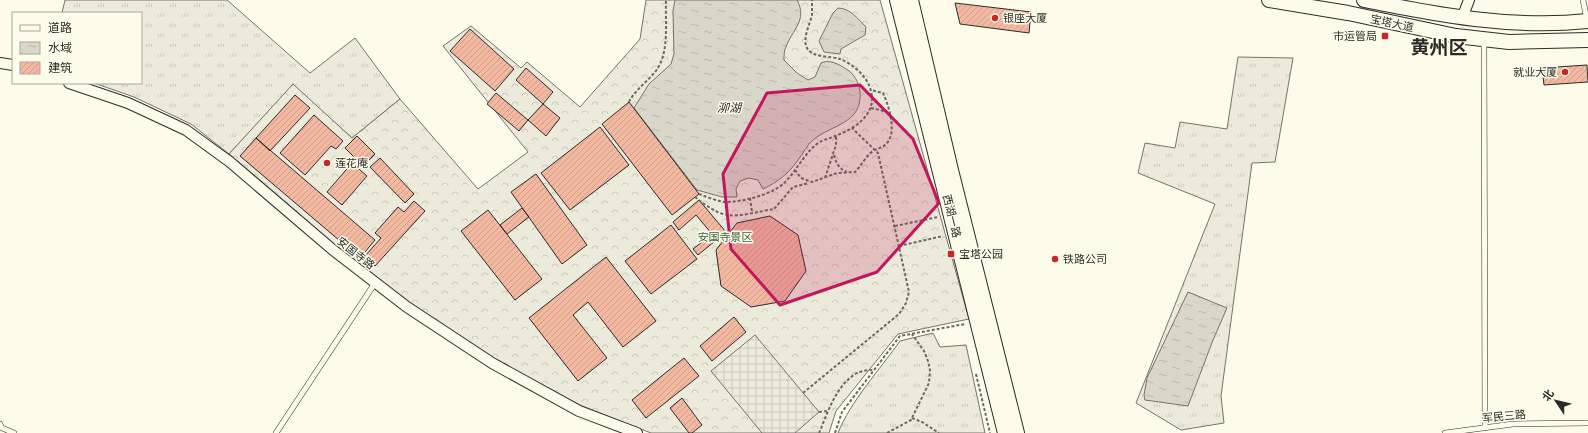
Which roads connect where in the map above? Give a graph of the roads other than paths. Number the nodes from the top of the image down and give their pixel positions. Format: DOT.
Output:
graph roads {
  1 [pos="1268,0"];
  2 [pos="1364,0"];
  3 [pos="1469,0"];
  4 [pos="1583,0"];
  5 [pos="905,2"];
  6 [pos="1462,18"];
  7 [pos="1587,21"];
  8 [pos="1484,39"];
  9 [pos="1588,40"];
  10 [pos="0,63"];
  11 [pos="12,65"];
  12 [pos="72,84"];
  13 [pos="375,283"];
  14 [pos="1588,423"];
  15 [pos="0,424"];
  16 [pos="1485,428"];
  17 [pos="14,433"];
  18 [pos="276,433"];
  19 [pos="637,433"];
  20 [pos="1005,433"];
  21 [pos="1017,433"];
  22 [pos="1445,433"];
  1 -- 8 [label="main road, 宝塔大道"];
  2 -- 6 [label="main road, 宝塔大道"];
  3 -- 6 [label="street"];
  4 -- 7 [label="lane"];
  5 -- 20 [label="main road, 西湖一路"];
  5 -- 21 [label="main road, 西湖一路"];
  6 -- 7 [label="main road, 宝塔大道"];
  8 -- 9 [label="main road, 宝塔大道"];
  8 -- 16 [label="lane"];
  10 -- 11 [label="street"];
  12 -- 13 [label="street, 安国寺路"];
  13 -- 18 [label="lane"];
  13 -- 19 [label="street, 安国寺路"];
  14 -- 16 [label="lane, 军民三路"];
  15 -- 17 [label="lane"];
  16 -- 22 [label="lane, 军民三路"];
}
